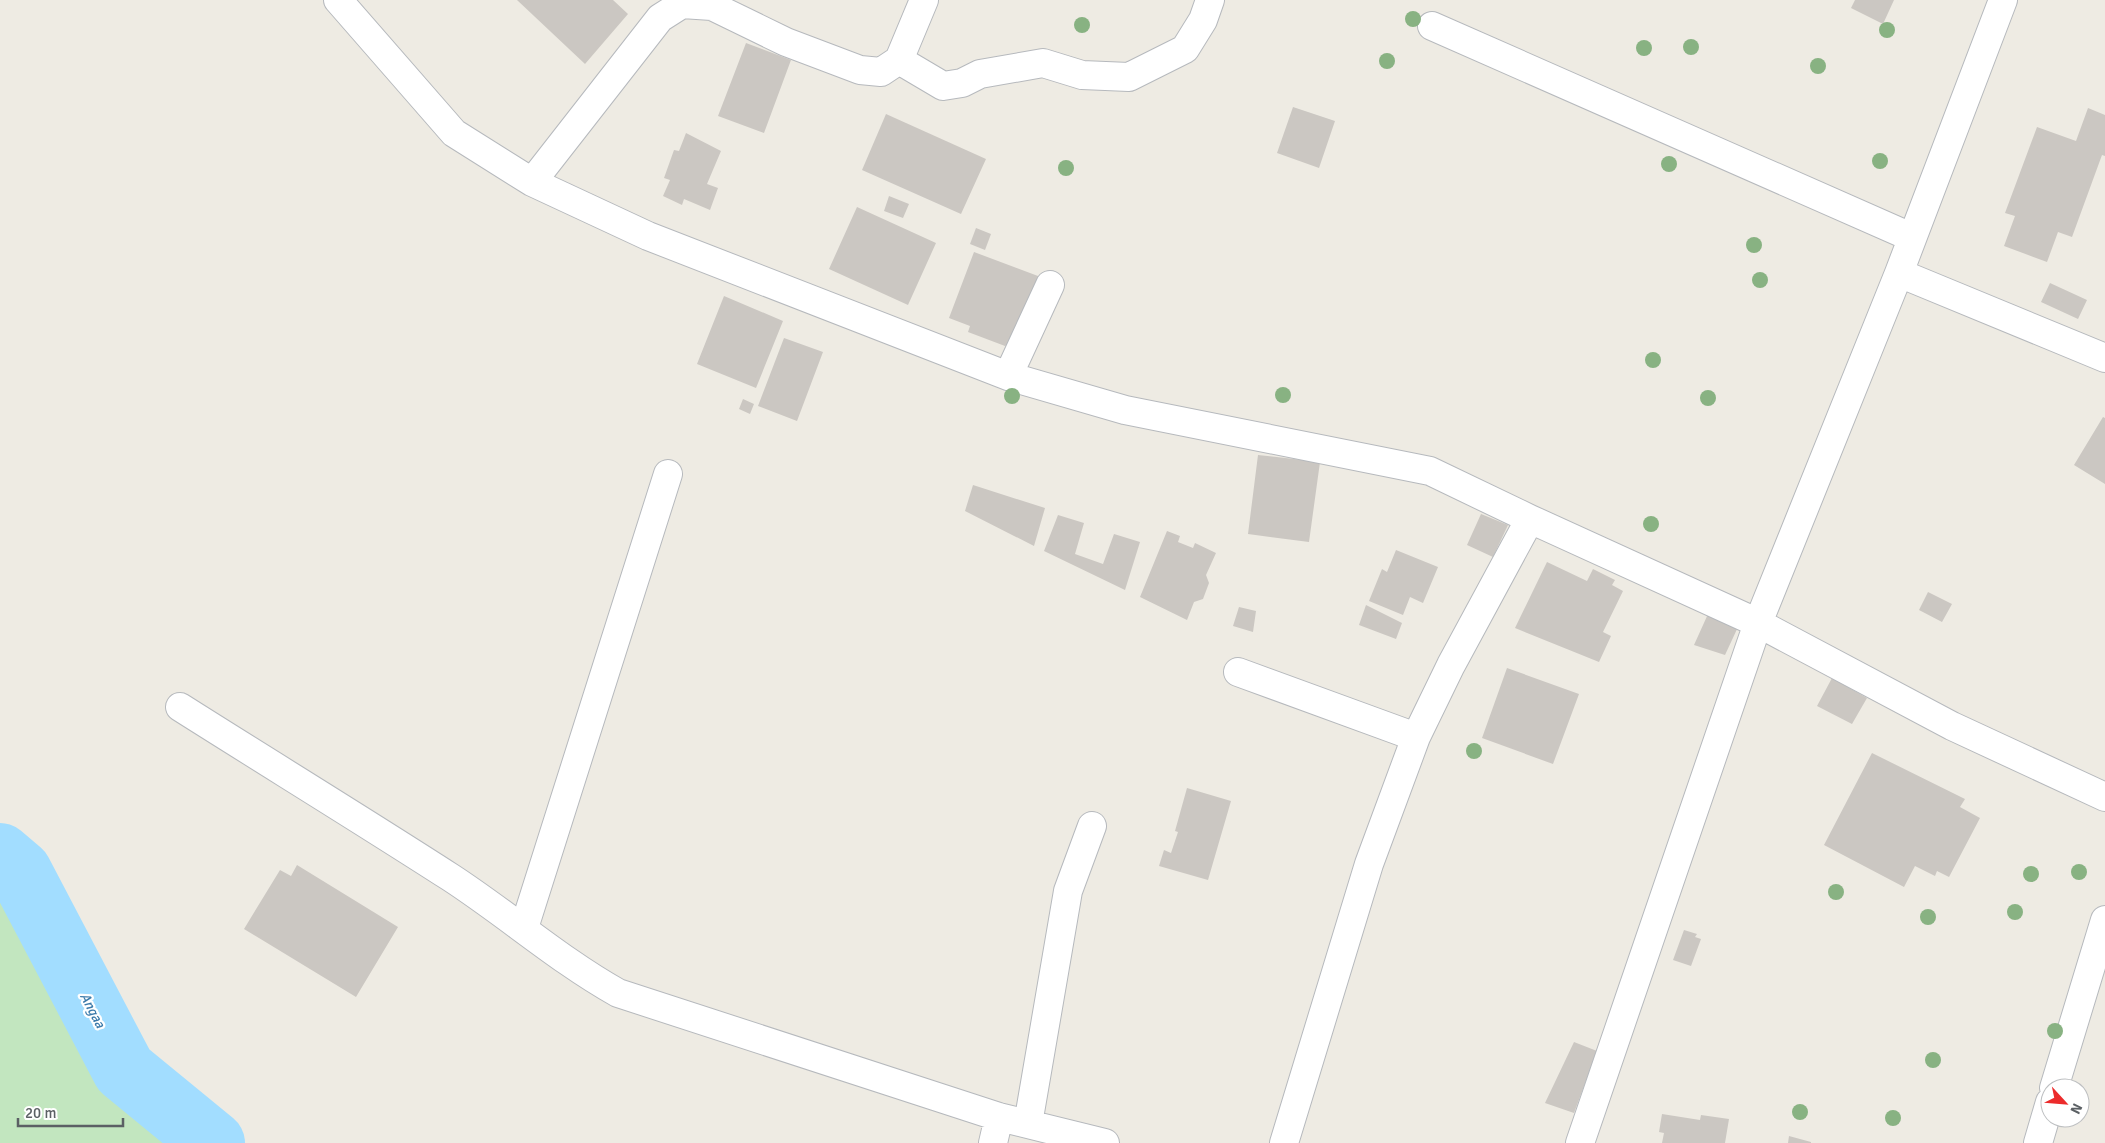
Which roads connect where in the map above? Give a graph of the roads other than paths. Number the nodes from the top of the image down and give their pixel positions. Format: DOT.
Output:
graph roads {
  1 [pos="338,0"];
  2 [pos="924,0"];
  3 [pos="1210,0"];
  4 [pos="2003,0"];
  5 [pos="1432,26"];
  6 [pos="899,60"];
  7 [pos="532,182"];
  8 [pos="1911,237"];
  9 [pos="1899,273"];
  10 [pos="1050,285"];
  11 [pos="2105,358"];
  12 [pos="1008,376"];
  13 [pos="668,474"];
  14 [pos="1530,519"];
  15 [pos="1758,623"];
  16 [pos="1238,672"];
  17 [pos="180,707"];
  18 [pos="1416,737"];
  19 [pos="2105,797"];
  20 [pos="1092,826"];
  21 [pos="2105,920"];
  22 [pos="524,928"];
  23 [pos="2057,1078"];
  24 [pos="1028,1124"];
  25 [pos="2042,1128"];
  26 [pos="996,1130"];
  27 [pos="1105,1143"];
  28 [pos="1284,1143"];
  29 [pos="1580,1143"];
  30 [pos="2038,1143"];
  1 -- 7 [label="street"];
  2 -- 6 [label="street"];
  3 -- 6 [label="street"];
  4 -- 8 [label="street"];
  5 -- 8 [label="street"];
  6 -- 7 [label="street"];
  7 -- 12 [label="street"];
  8 -- 9 [label="street"];
  9 -- 11 [label="street"];
  9 -- 15 [label="street"];
  10 -- 12 [label="street"];
  12 -- 14 [label="street"];
  13 -- 22 [label="street"];
  14 -- 15 [label="street"];
  14 -- 18 [label="street"];
  15 -- 19 [label="street"];
  15 -- 29 [label="street"];
  16 -- 18 [label="street"];
  17 -- 22 [label="street"];
  18 -- 28 [label="street"];
  20 -- 24 [label="street"];
  21 -- 23 [label="street"];
  22 -- 26 [label="street"];
  24 -- 26 [label="street"];
  24 -- 27 [label="street"];
  25 -- 30 [label="street"];
}
